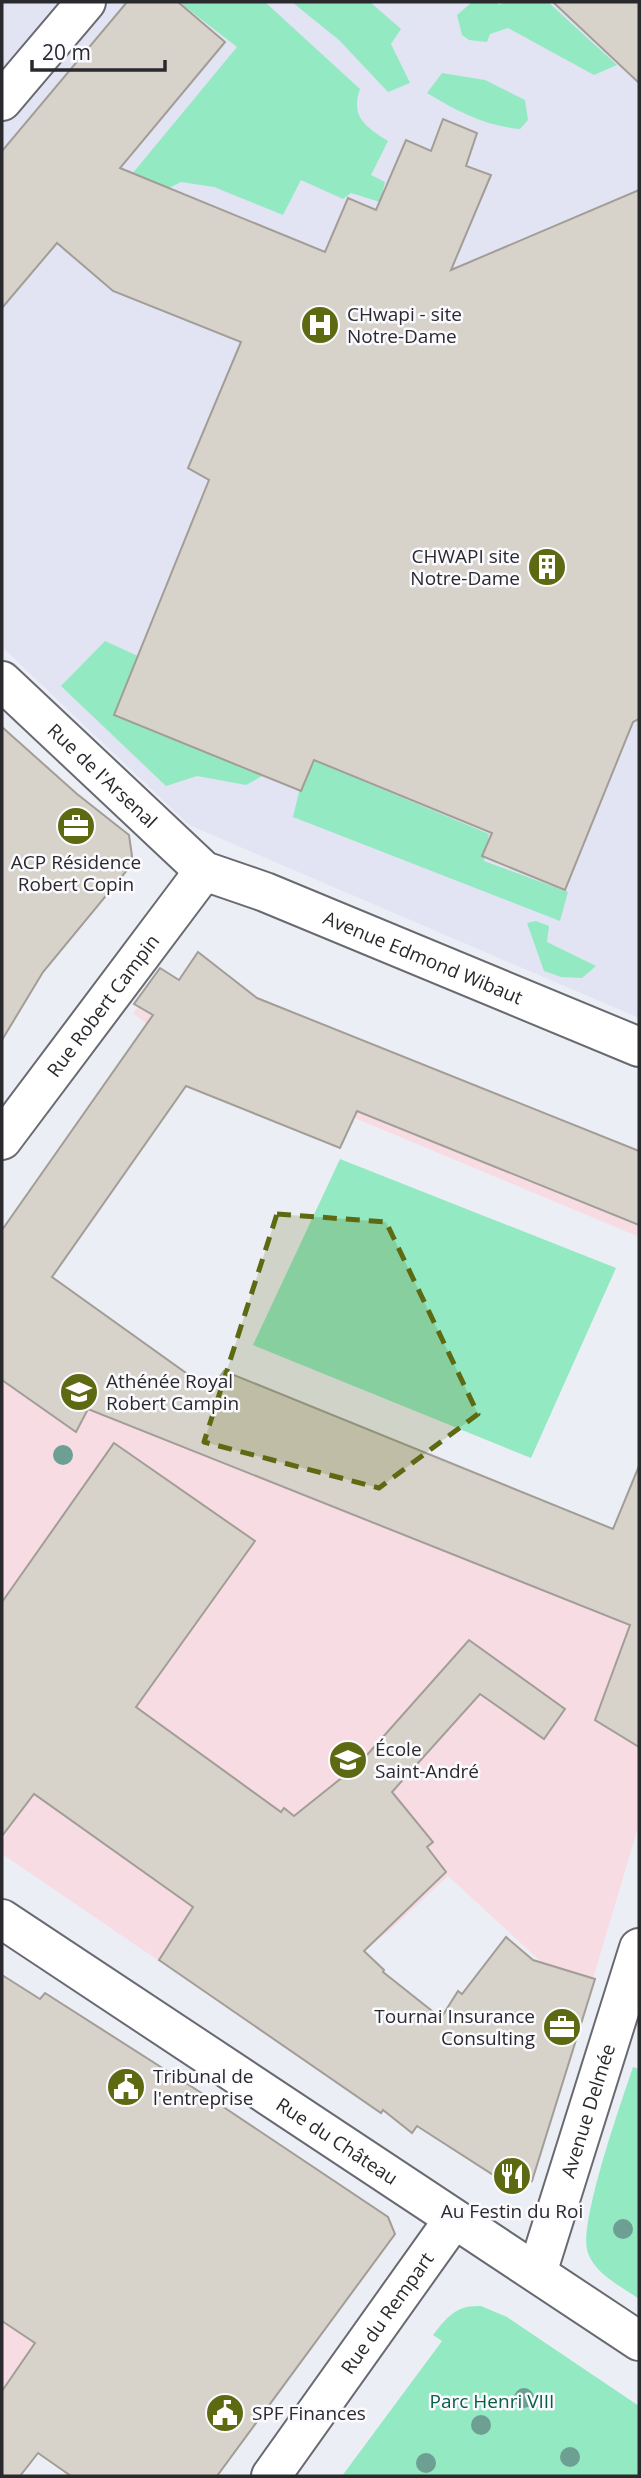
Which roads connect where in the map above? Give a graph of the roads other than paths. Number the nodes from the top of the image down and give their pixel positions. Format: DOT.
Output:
graph roads {
  1 [pos="86,2"];
  2 [pos="2,101"];
  3 [pos="2,681"];
  4 [pos="204,871"];
  5 [pos="639,1047"];
  6 [pos="2,1140"];
  7 [pos="2,1919"];
  8 [pos="639,1948"];
  9 [pos="454,2219"];
  10 [pos="537,2273"];
  11 [pos="639,2341"];
  12 [pos="271,2476"];
  1 -- 2 [label="street"];
  3 -- 4 [label="street, Rue de l'Arsenal"];
  4 -- 5 [label="street, Avenue Edmond Wibaut"];
  4 -- 6 [label="street, Rue Robert Campin"];
  7 -- 9 [label="street, Rue du Château"];
  8 -- 10 [label="street, Avenue Delmée"];
  9 -- 10 [label="street, Rue du Château"];
  9 -- 12 [label="street, Rue du Rempart"];
  10 -- 11 [label="street, Rue du Château"];
}
